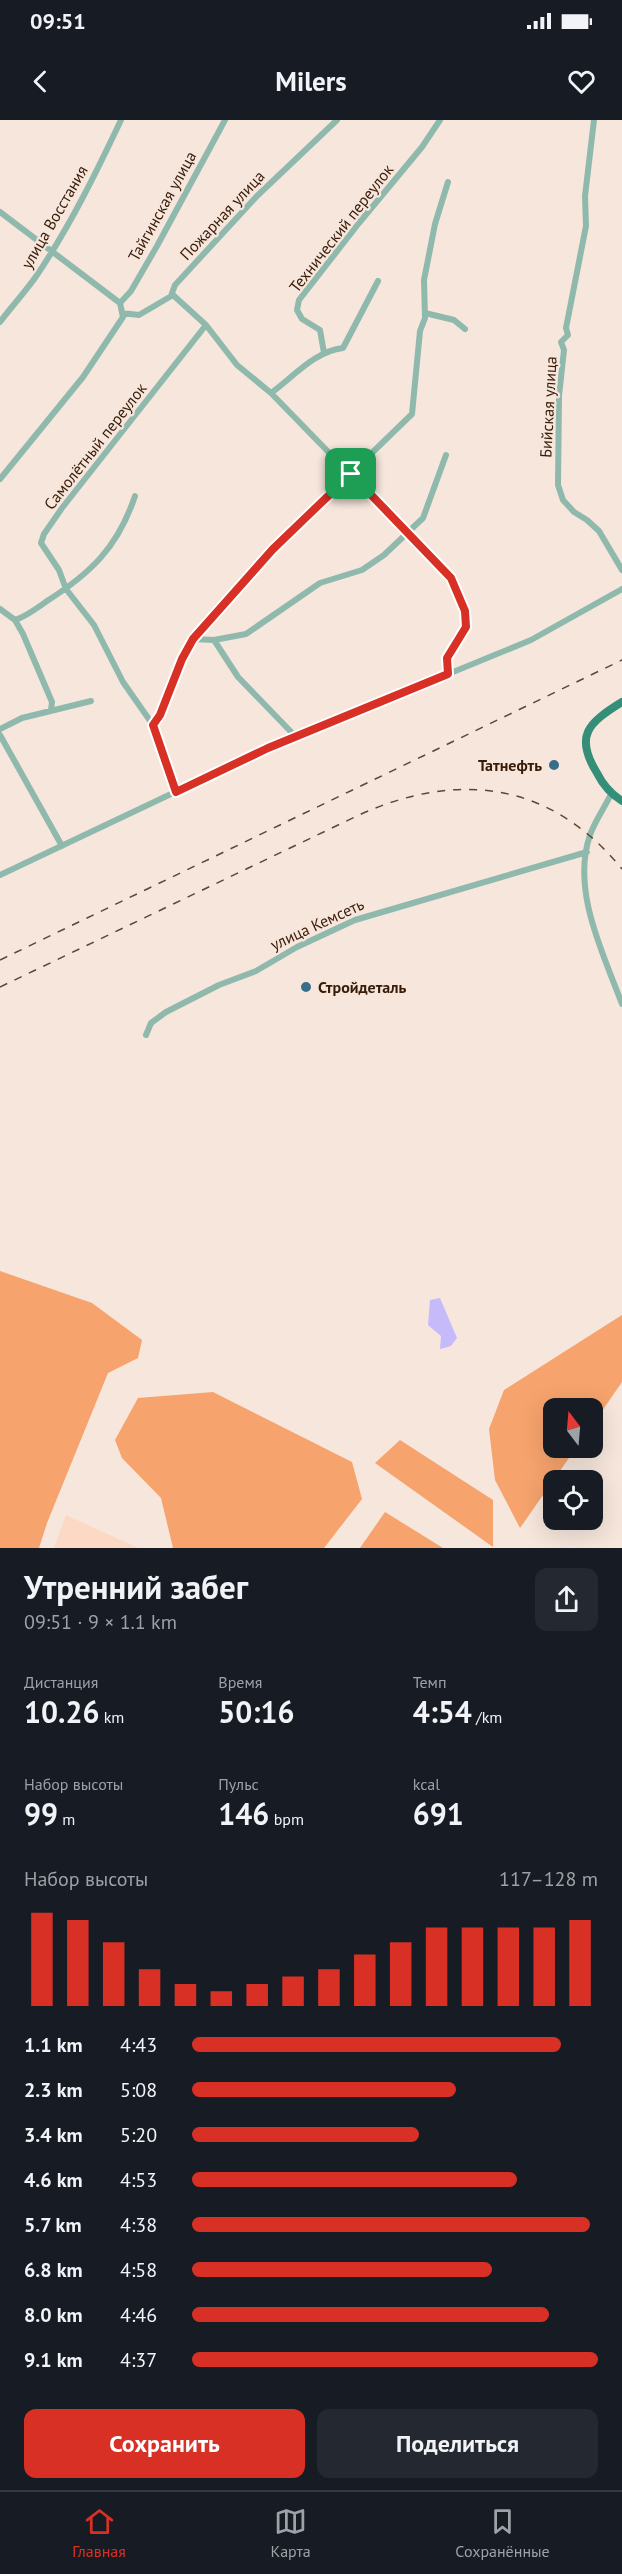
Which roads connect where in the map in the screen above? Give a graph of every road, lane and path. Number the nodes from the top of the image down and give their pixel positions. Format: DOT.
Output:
graph roads {
  1 [pos="121,120"];
  2 [pos="225,120"];
  3 [pos="337,120"];
  4 [pos="440,120"];
  5 [pos="594,120"];
  6 [pos="448,182"];
  7 [pos="0,213"];
  8 [pos="52,251"];
  9 [pos="378,281"];
  10 [pos="171,296"];
  11 [pos="120,303"];
  12 [pos="425,313"];
  13 [pos="122,315"];
  14 [pos="0,322"];
  15 [pos="206,325"];
  16 [pos="465,329"];
  17 [pos="324,353"];
  18 [pos="271,393"];
  19 [pos="446,455"];
  20 [pos="351,474"];
  21 [pos="0,479"];
  22 [pos="135,496"];
  23 [pos="407,532"];
  24 [pos="622,570"];
  25 [pos="66,589"];
  26 [pos="622,589"];
  27 [pos="0,609"];
  28 [pos="15,620"];
  29 [pos="193,639"];
  30 [pos="214,640"];
  31 [pos="448,674"];
  32 [pos="91,701"];
  33 [pos="622,702"];
  34 [pos="51,710"];
  35 [pos="153,725"];
  36 [pos="0,729"];
  37 [pos="0,735"];
  38 [pos="296,737"];
  39 [pos="176,792"];
  40 [pos="612,794"];
  41 [pos="622,801"];
  42 [pos="62,846"];
  43 [pos="587,855"];
  44 [pos="0,875"];
  45 [pos="622,1004"];
  46 [pos="146,1035"];
  1 -- 8 [label="street, улица Восстания"];
  2 -- 11 [label="street, Тайгинская улица"];
  3 -- 10 [label="street, Пожарная улица"];
  4 -- 17 [label="street, Технический переулок"];
  5 -- 24 [label="street, Бийская улица"];
  6 -- 12 [label="street"];
  7 -- 8 [label="street"];
  8 -- 11 [label="street"];
  8 -- 14 [label="street, улица Восстания"];
  9 -- 17 [label="street"];
  10 -- 13 [label="street, Пожарная улица"];
  10 -- 15 [label="street"];
  11 -- 13 [label="street"];
  12 -- 16 [label="street"];
  12 -- 20 [label="street"];
  13 -- 21 [label="street"];
  15 -- 18 [label="street"];
  15 -- 25 [label="street, Самолётный переулок"];
  17 -- 18 [label="street"];
  18 -- 20 [label="street"];
  19 -- 23 [label="street"];
  20 -- 23 [label="street"];
  20 -- 29 [label="street"];
  22 -- 25 [label="street"];
  23 -- 30 [label="street"];
  23 -- 31 [label="street"];
  25 -- 28 [label="street"];
  25 -- 35 [label="street, Самолётный переулок"];
  26 -- 31 [label="street"];
  27 -- 28 [label="street"];
  28 -- 34 [label="street"];
  29 -- 30 [label="street"];
  29 -- 35 [label="street"];
  30 -- 38 [label="street"];
  31 -- 38 [label="street"];
  32 -- 34 [label="street"];
  33 -- 40 [label="main road"];
  34 -- 36 [label="street"];
  35 -- 39 [label="street, Самолётный переулок"];
  37 -- 42 [label="street"];
  38 -- 39 [label="street"];
  39 -- 42 [label="street"];
  40 -- 41 [label="main road"];
  40 -- 43 [label="street"];
  42 -- 44 [label="street"];
  43 -- 45 [label="street"];
  43 -- 46 [label="street, улица Кемсеть"];
}
